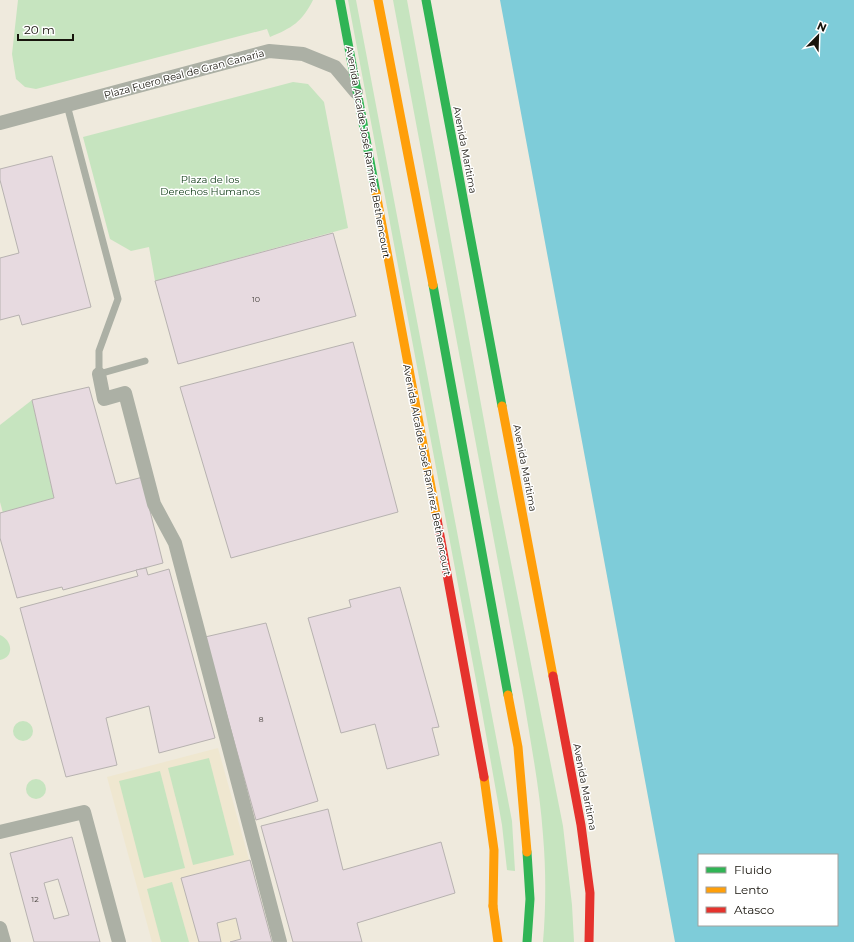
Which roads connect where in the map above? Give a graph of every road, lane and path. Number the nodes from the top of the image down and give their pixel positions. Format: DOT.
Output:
graph roads {
  1 [pos="340,0"];
  2 [pos="378,0"];
  3 [pos="426,0"];
  4 [pos="357,92"];
  5 [pos="67,105"];
  6 [pos="0,123"];
  7 [pos="145,361"];
  8 [pos="99,374"];
  9 [pos="0,832"];
  10 [pos="590,893"];
  11 [pos="493,906"];
  12 [pos="0,928"];
  13 [pos="598,935"];
  14 [pos="4,942"];
  15 [pos="119,942"];
  16 [pos="280,942"];
  17 [pos="488,942"];
  18 [pos="498,942"];
  19 [pos="527,942"];
  20 [pos="589,942"];
  1 -- 4 [label="main road, Avenida Alcalde José Ramírez Bethencourt"];
  2 -- 19 [label="main road"];
  3 -- 10 [label="main road, Avenida Maritima"];
  4 -- 5 [label="street, Plaza Fuero Real de Gran Canaria"];
  4 -- 11 [label="main road, Avenida Alcalde José Ramírez Bethencourt"];
  5 -- 6 [label="street, Plaza Fuero Real de Gran Canaria"];
  5 -- 8 [label="lane"];
  7 -- 8 [label="lane"];
  8 -- 16 [label="street"];
  9 -- 15 [label="street"];
  10 -- 13 [label="main road"];
  10 -- 20 [label="main road, Avenida Maritima"];
  11 -- 17 [label="street, Avenida Alcalde José Ramírez Bethencourt"];
  11 -- 18 [label="main road"];
  12 -- 14 [label="street"];
}
